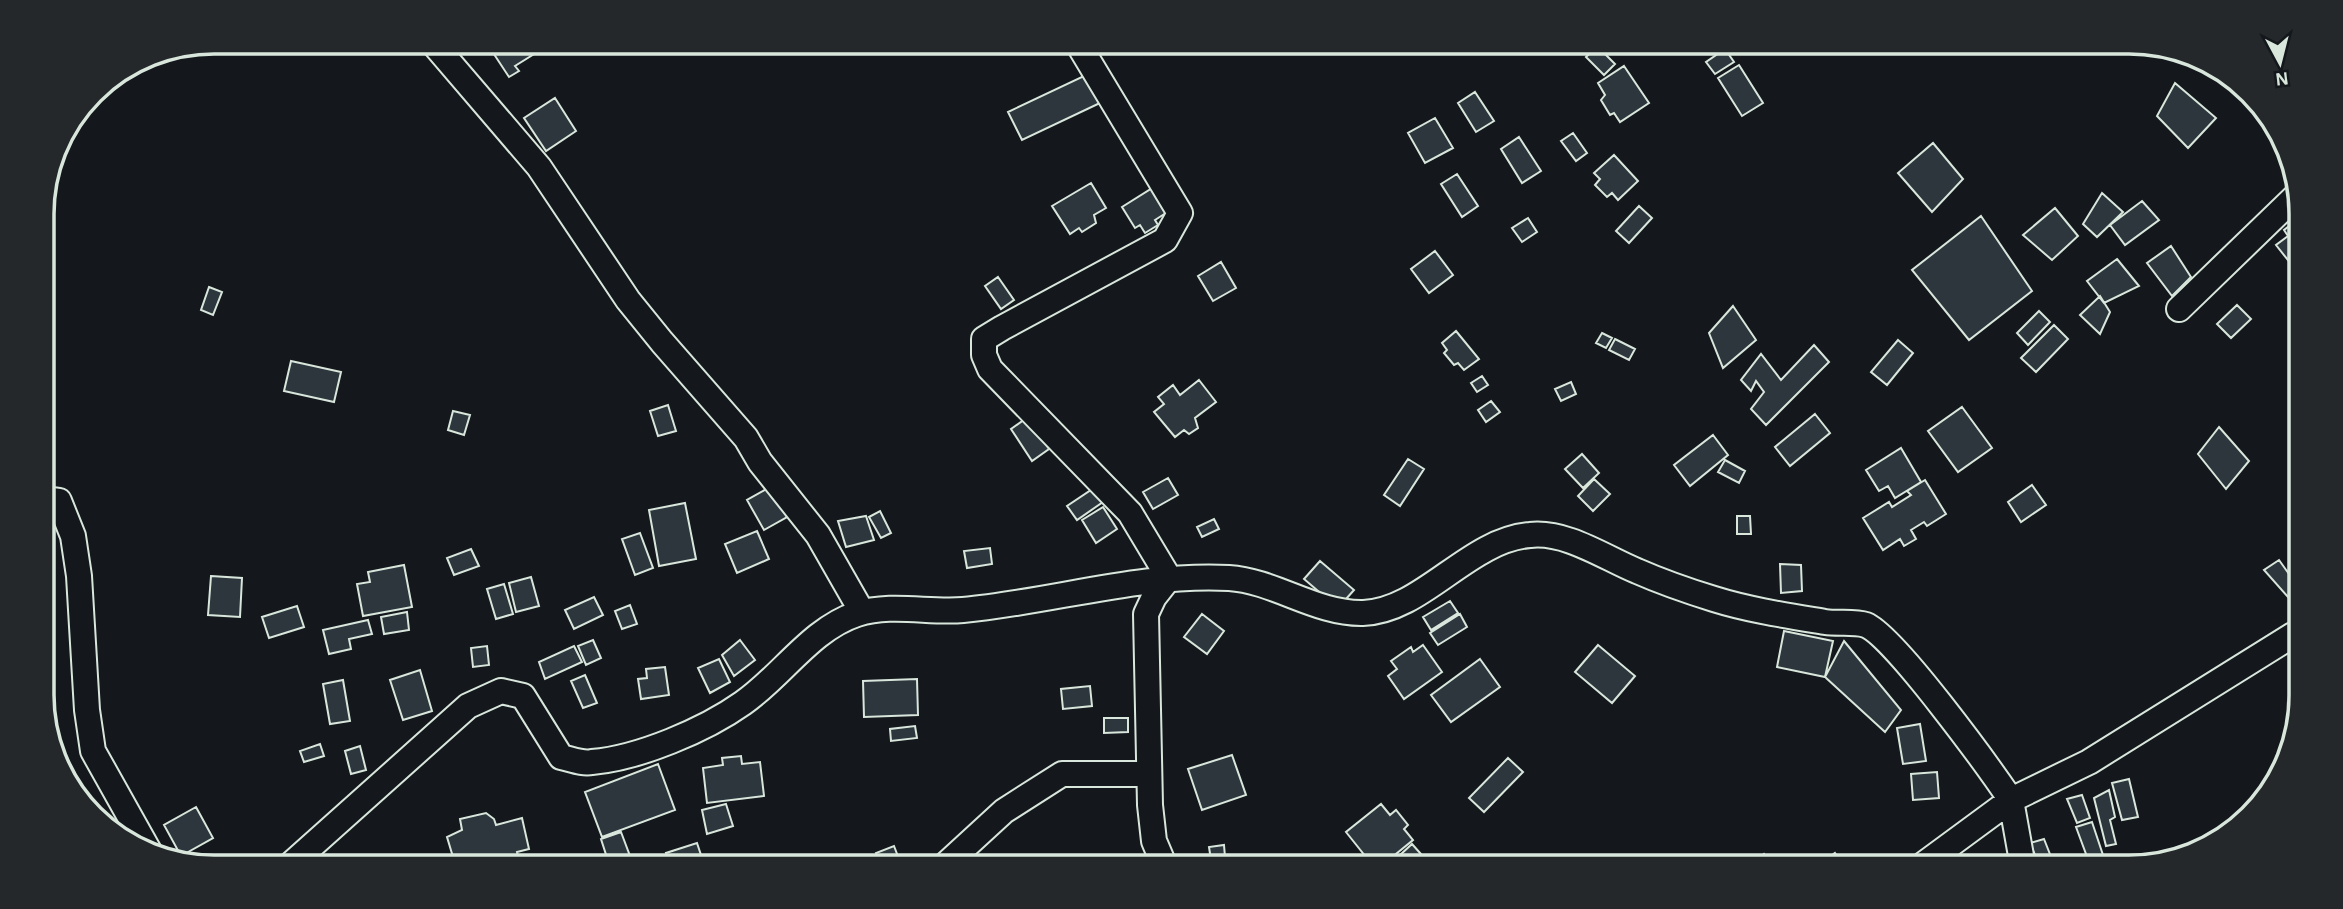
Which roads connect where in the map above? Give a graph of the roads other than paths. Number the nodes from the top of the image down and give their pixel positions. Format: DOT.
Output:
graph roads {
  1 [pos="442,54"];
  2 [pos="1084,54"];
  3 [pos="2288,204"];
  4 [pos="2179,309"];
  5 [pos="54,500"];
  6 [pos="1169,578"];
  7 [pos="862,612"];
  8 [pos="2289,637"];
  9 [pos="1149,774"];
  10 [pos="2011,800"];
  11 [pos="141,836"];
  12 [pos="1938,854"];
  13 [pos="2020,854"];
  14 [pos="301,855"];
  15 [pos="956,855"];
  16 [pos="1160,855"];
  1 -- 7 [label="street"];
  2 -- 6 [label="street"];
  3 -- 4 [label="street"];
  5 -- 11 [label="street"];
  6 -- 7 [label="street"];
  6 -- 9 [label="street"];
  6 -- 10 [label="street"];
  7 -- 14 [label="street"];
  8 -- 10 [label="street"];
  9 -- 15 [label="street"];
  9 -- 16 [label="street"];
  10 -- 12 [label="street"];
  10 -- 13 [label="street"];
}
